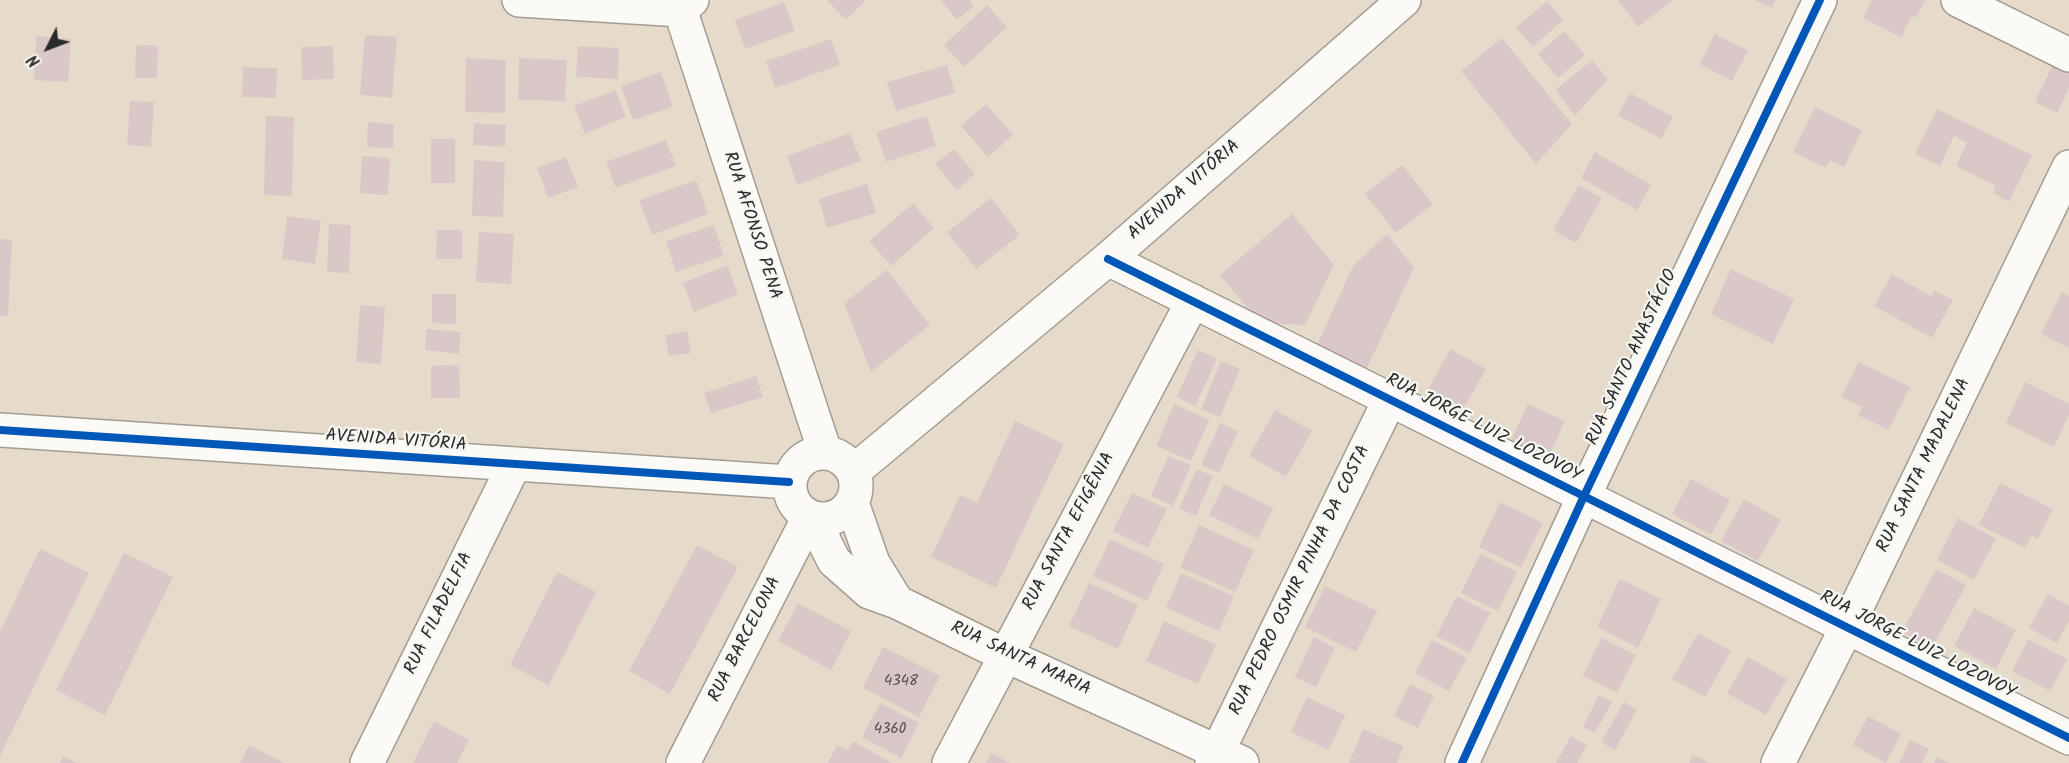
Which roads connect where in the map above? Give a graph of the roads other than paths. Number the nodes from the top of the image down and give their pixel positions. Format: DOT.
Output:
graph roads {
  1 [pos="519,0"];
  2 [pos="1404,0"];
  3 [pos="1820,0"];
  4 [pos="1958,0"];
  5 [pos="683,3"];
  6 [pos="2069,55"];
  7 [pos="2069,167"];
  8 [pos="1108,259"];
  9 [pos="1193,301"];
  10 [pos="1390,399"];
  11 [pos="0,430"];
  12 [pos="825,452"];
  13 [pos="514,465"];
  14 [pos="789,483"];
  15 [pos="852,487"];
  16 [pos="1584,496"];
  17 [pos="814,518"];
  18 [pos="897,602"];
  19 [pos="1847,627"];
  20 [pos="1005,655"];
  21 [pos="2069,738"];
  22 [pos="1224,759"];
  23 [pos="367,763"];
  24 [pos="683,763"];
  25 [pos="949,763"];
  26 [pos="1462,763"];
  27 [pos="1778,763"];
  1 -- 5 [label="street"];
  2 -- 8 [label="street, AVENIDA VITÓRIA"];
  3 -- 16 [label="street, RUA SANTO ANASTÁCIO"];
  4 -- 6 [label="street"];
  5 -- 12 [label="street, RUA AFONSO PENA"];
  7 -- 19 [label="street, RUA SANTA MADALENA"];
  8 -- 9 [label="street, RUA JORGE LUIZ LOZOVOY"];
  8 -- 15 [label="street, AVENIDA VITÓRIA"];
  9 -- 10 [label="street, RUA JORGE LUIZ LOZOVOY"];
  9 -- 20 [label="street, RUA SANTA EFIGÊNIA"];
  10 -- 16 [label="street, RUA JORGE LUIZ LOZOVOY"];
  10 -- 22 [label="street, RUA PEDRO OSMIR PINHA DA COSTA"];
  11 -- 13 [label="street, AVENIDA VITÓRIA"];
  12 -- 14 [label="street"];
  12 -- 15 [label="street"];
  13 -- 14 [label="street, AVENIDA VITÓRIA"];
  13 -- 23 [label="street, RUA FILADELFIA"];
  14 -- 17 [label="street"];
  15 -- 17 [label="street"];
  15 -- 18 [label="street"];
  16 -- 19 [label="street, RUA JORGE LUIZ LOZOVOY"];
  16 -- 26 [label="street, RUA SANTO ANASTÁCIO"];
  17 -- 18 [label="street, RUA SANTA MARIA"];
  17 -- 24 [label="street, RUA BARCELONA"];
  18 -- 20 [label="street, RUA SANTA MARIA"];
  19 -- 21 [label="street, RUA JORGE LUIZ LOZOVOY"];
  19 -- 27 [label="street, RUA SANTA MADALENA"];
  20 -- 22 [label="street, RUA SANTA MARIA"];
  20 -- 25 [label="street, RUA SANTA EFIGÊNIA"];
}
